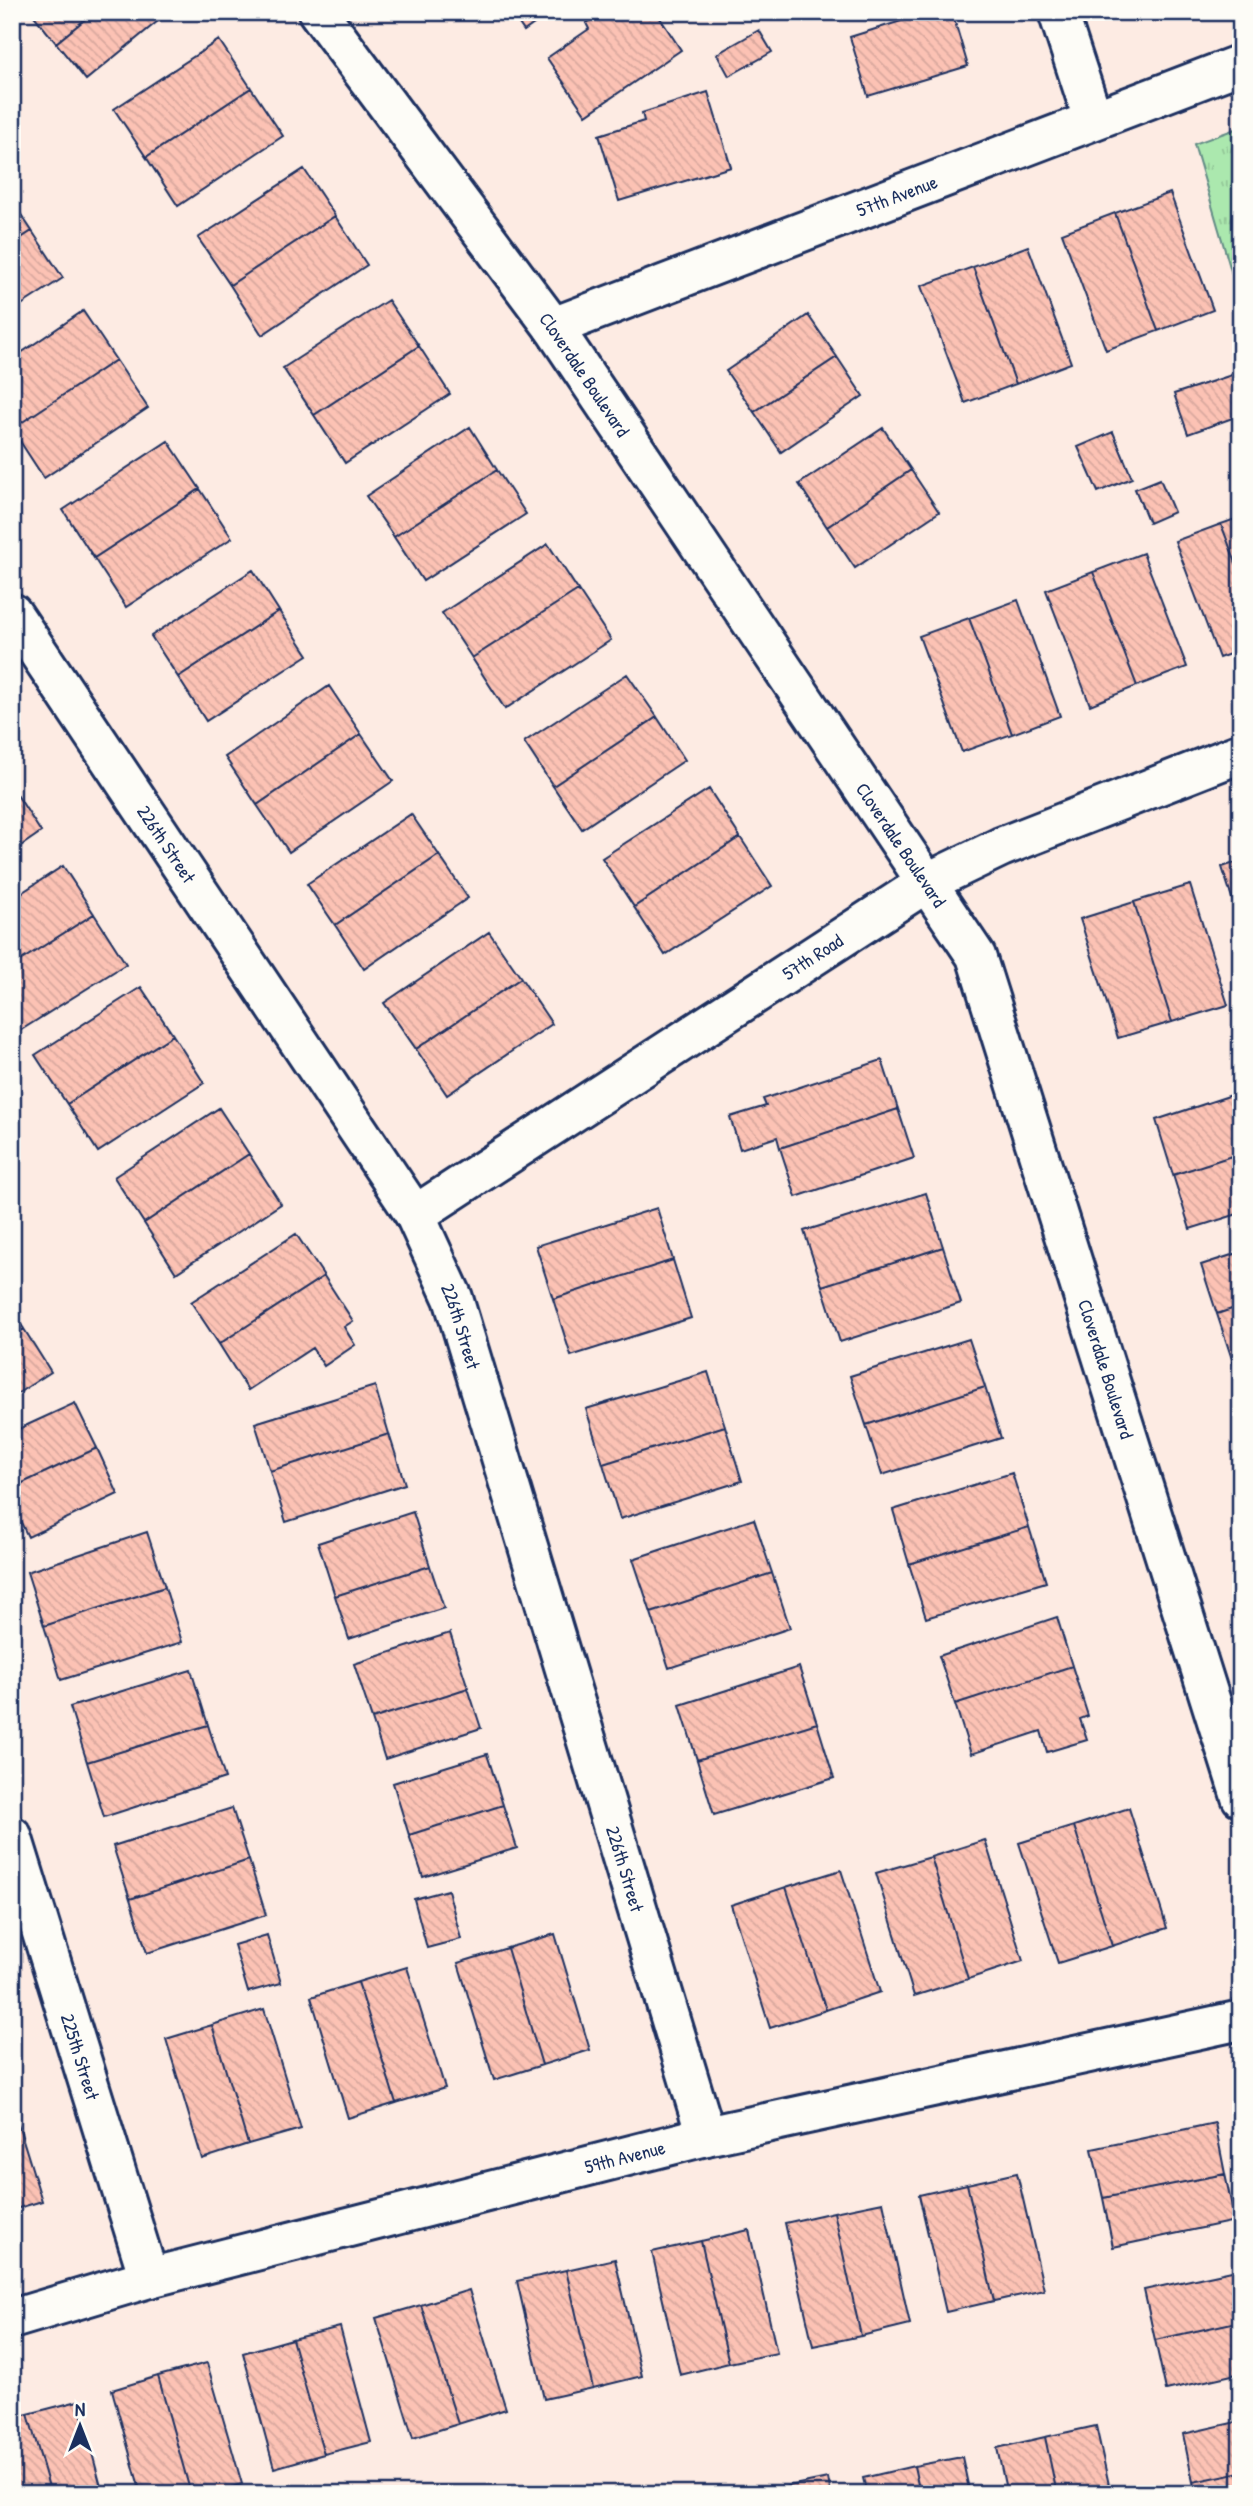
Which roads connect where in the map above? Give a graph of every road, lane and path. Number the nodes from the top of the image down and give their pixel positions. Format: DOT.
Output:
graph roads {
  1 [pos="317,12"];
  2 [pos="1058,12"];
  3 [pos="1241,64"];
  4 [pos="1093,119"];
  5 [pos="553,327"];
  6 [pos="13,615"];
  7 [pos="1241,753"];
  8 [pos="926,883"];
  9 [pos="415,1216"];
  10 [pos="1241,1797"];
  11 [pos="12,1836"];
  12 [pos="1241,2020"];
  13 [pos="706,2136"];
  14 [pos="149,2278"];
  15 [pos="12,2319"];
  1 -- 5 [label="street, Cloverdale Boulevard"];
  2 -- 4 [label="street"];
  3 -- 4 [label="street, 57th Avenue"];
  4 -- 5 [label="street, 57th Avenue"];
  5 -- 8 [label="street, Cloverdale Boulevard"];
  6 -- 9 [label="street, 226th Street"];
  7 -- 8 [label="street, 57th Road"];
  8 -- 9 [label="street, 57th Road"];
  8 -- 10 [label="street, Cloverdale Boulevard"];
  9 -- 13 [label="street, 226th Street"];
  11 -- 14 [label="street, 225th Street"];
  12 -- 13 [label="street, 59th Avenue"];
  13 -- 14 [label="street, 59th Avenue"];
  14 -- 15 [label="street, 59th Avenue"];
}
